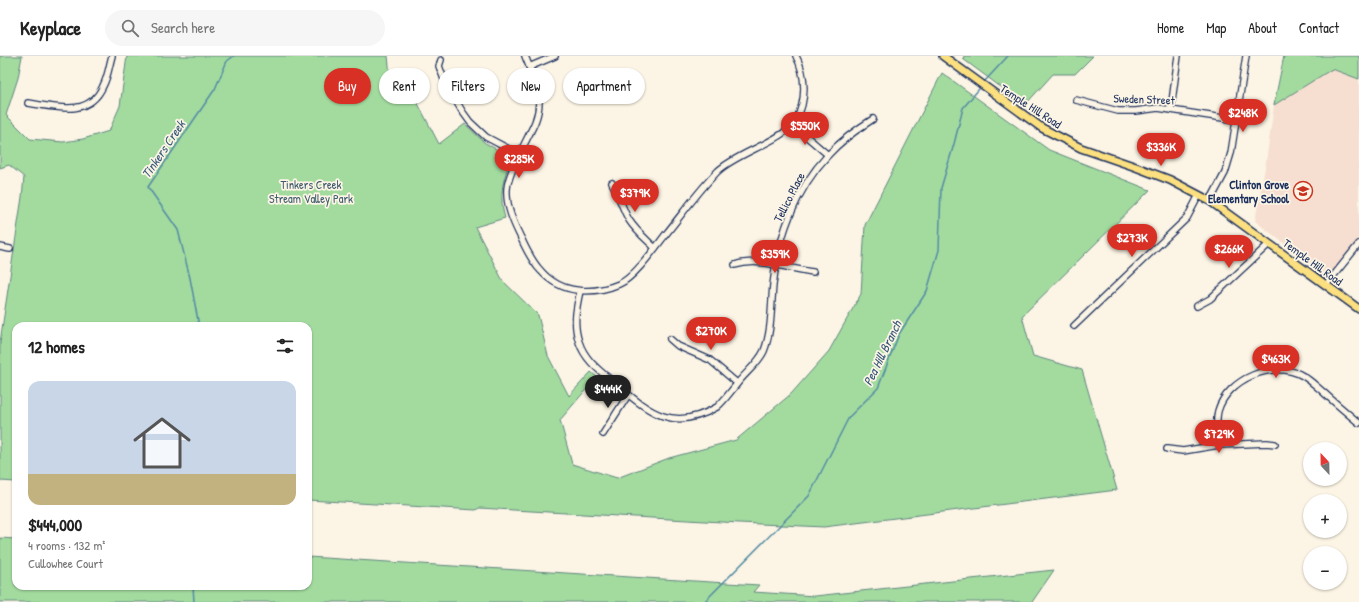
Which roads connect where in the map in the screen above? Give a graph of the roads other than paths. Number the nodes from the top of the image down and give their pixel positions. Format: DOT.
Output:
graph roads {
  1 [pos="112,56"];
  2 [pos="525,56"];
  3 [pos="555,56"];
  4 [pos="796,56"];
  5 [pos="943,56"];
  6 [pos="1178,56"];
  7 [pos="1246,56"];
  8 [pos="442,60"];
  9 [pos="529,67"];
  10 [pos="1076,100"];
  11 [pos="28,103"];
  12 [pos="1171,110"];
  13 [pos="873,119"];
  14 [pos="1236,120"];
  15 [pos="792,124"];
  16 [pos="520,155"];
  17 [pos="828,155"];
  18 [pos="612,183"];
  19 [pos="1199,195"];
  20 [pos="1210,201"];
  21 [pos="1269,244"];
  22 [pos="1359,244"];
  23 [pos="0,247"];
  24 [pos="655,248"];
  25 [pos="10,249"];
  26 [pos="735,265"];
  27 [pos="776,265"];
  28 [pos="813,272"];
  29 [pos="1326,285"];
  30 [pos="580,291"];
  31 [pos="1197,306"];
  32 [pos="1359,309"];
  33 [pos="1074,326"];
  34 [pos="670,339"];
  35 [pos="737,383"];
  36 [pos="628,395"];
  37 [pos="1359,423"];
  38 [pos="603,434"];
  39 [pos="1276,444"];
  40 [pos="1219,445"];
  41 [pos="1167,449"];
  1 -- 11 [label="street"];
  2 -- 9 [label="street"];
  3 -- 9 [label="street"];
  4 -- 15 [label="street"];
  5 -- 19 [label="main road, Temple Hill Road"];
  6 -- 12 [label="street"];
  7 -- 14 [label="street"];
  8 -- 16 [label="street"];
  9 -- 16 [label="street"];
  10 -- 12 [label="street, Sweden Street"];
  12 -- 14 [label="street, Sweden Street"];
  13 -- 17 [label="street, Tellico Place"];
  14 -- 20 [label="street"];
  15 -- 17 [label="street"];
  15 -- 24 [label="street"];
  16 -- 30 [label="street"];
  17 -- 27 [label="street, Tellico Place"];
  18 -- 24 [label="street"];
  19 -- 20 [label="main road, Temple Hill Road"];
  19 -- 33 [label="street"];
  20 -- 21 [label="main road, Temple Hill Road"];
  21 -- 29 [label="main road, Temple Hill Road"];
  21 -- 31 [label="street"];
  22 -- 29 [label="street"];
  23 -- 25 [label="street"];
  24 -- 30 [label="street"];
  26 -- 27 [label="street"];
  27 -- 28 [label="street"];
  27 -- 35 [label="street, Tellico Place"];
  29 -- 32 [label="main road, Temple Hill Road"];
  30 -- 36 [label="street, Tellico Place"];
  34 -- 35 [label="street"];
  35 -- 36 [label="street, Tellico Place"];
  36 -- 38 [label="street"];
  37 -- 40 [label="street"];
  39 -- 40 [label="street"];
  40 -- 41 [label="street"];
}
